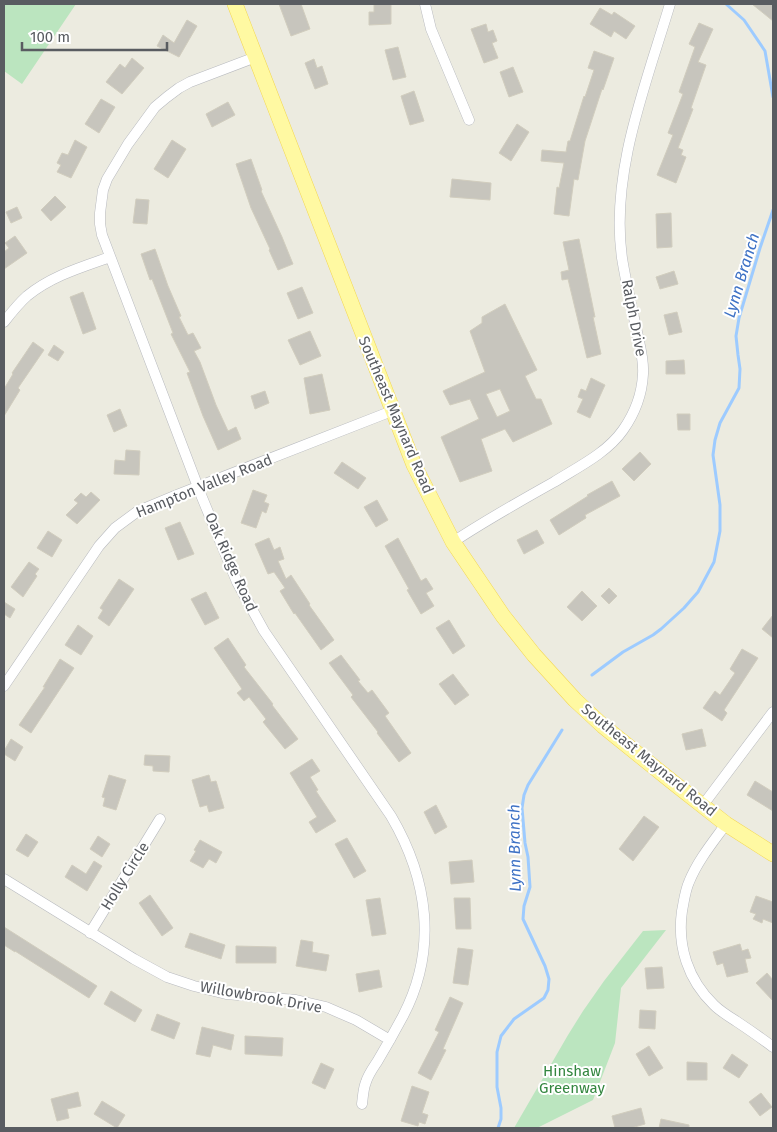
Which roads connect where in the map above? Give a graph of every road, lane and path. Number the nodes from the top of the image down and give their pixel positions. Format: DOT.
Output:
graph roads {
  1 [pos="236,4"];
  2 [pos="425,4"];
  3 [pos="670,4"];
  4 [pos="256,57"];
  5 [pos="469,120"];
  6 [pos="110,256"];
  7 [pos="4,322"];
  8 [pos="392,411"];
  9 [pos="198,486"];
  10 [pos="453,542"];
  11 [pos="4,686"];
  12 [pos="773,712"];
  13 [pos="702,805"];
  14 [pos="160,819"];
  15 [pos="726,824"];
  16 [pos="773,854"];
  17 [pos="4,879"];
  18 [pos="90,932"];
  19 [pos="390,1040"];
  20 [pos="773,1047"];
  21 [pos="362,1104"];
  1 -- 4 [label="main road, Southeast Maynard Road"];
  2 -- 5 [label="street"];
  3 -- 10 [label="street, Ralph Drive"];
  4 -- 6 [label="street, Oak Ridge Road"];
  4 -- 8 [label="main road, Southeast Maynard Road"];
  6 -- 7 [label="street"];
  6 -- 9 [label="street, Oak Ridge Road"];
  8 -- 9 [label="street, Hampton Valley Road"];
  8 -- 10 [label="main road, Southeast Maynard Road"];
  9 -- 11 [label="street, Hampton Valley Road"];
  9 -- 19 [label="street, Oak Ridge Road"];
  10 -- 13 [label="main road, Southeast Maynard Road"];
  12 -- 13 [label="street"];
  13 -- 15 [label="main road, Southeast Maynard Road"];
  14 -- 18 [label="street, Holly Circle"];
  15 -- 16 [label="main road, Southeast Maynard Road"];
  15 -- 20 [label="street"];
  17 -- 18 [label="street, Willowbrook Drive"];
  18 -- 19 [label="street, Willowbrook Drive"];
  19 -- 21 [label="street, Oak Ridge Road"];
}
